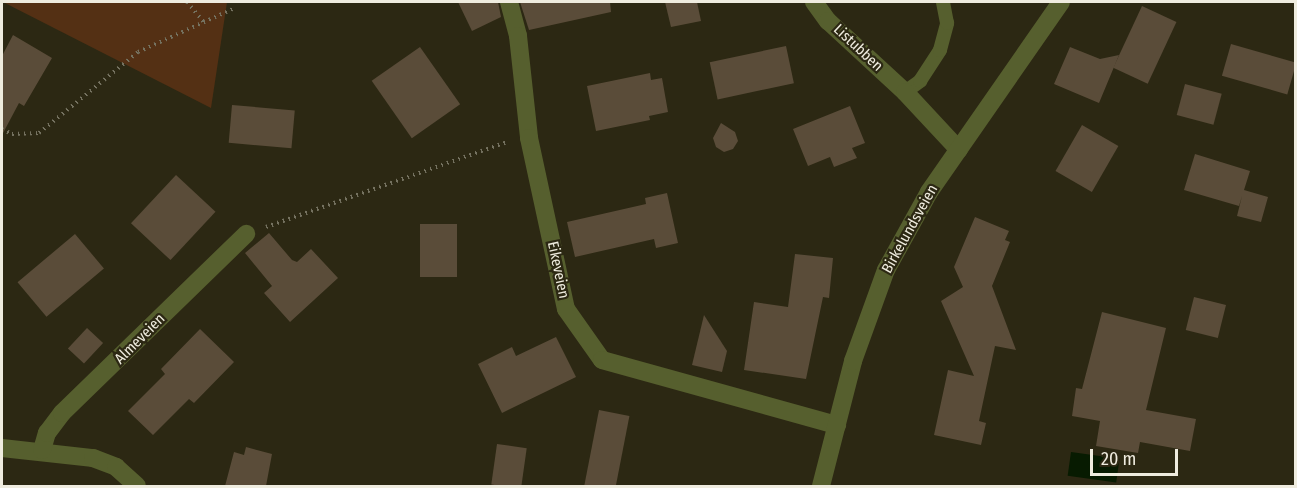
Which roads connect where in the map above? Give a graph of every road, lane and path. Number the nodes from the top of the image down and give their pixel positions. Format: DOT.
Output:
graph roads {
  1 [pos="187,2"];
  2 [pos="509,2"];
  3 [pos="814,2"];
  4 [pos="943,2"];
  5 [pos="1061,2"];
  6 [pos="233,9"];
  7 [pos="204,22"];
  8 [pos="905,92"];
  9 [pos="2,129"];
  10 [pos="529,138"];
  11 [pos="959,150"];
  12 [pos="246,234"];
  13 [pos="837,425"];
  14 [pos="2,448"];
  15 [pos="42,450"];
  16 [pos="137,486"];
  17 [pos="821,486"];
  1 -- 7 [label="path"];
  2 -- 10 [label="street, Eikeveien"];
  3 -- 8 [label="street, Listubben"];
  4 -- 8 [label="lane"];
  5 -- 11 [label="street, Birkelundsveien"];
  6 -- 7 [label="path"];
  7 -- 9 [label="path"];
  8 -- 11 [label="street, Listubben"];
  10 -- 12 [label="path"];
  10 -- 13 [label="street, Eikeveien"];
  11 -- 13 [label="street, Birkelundsveien"];
  12 -- 15 [label="street, Almeveien"];
  13 -- 17 [label="street, Birkelundsveien"];
  14 -- 15 [label="street"];
  15 -- 16 [label="street"];
}
